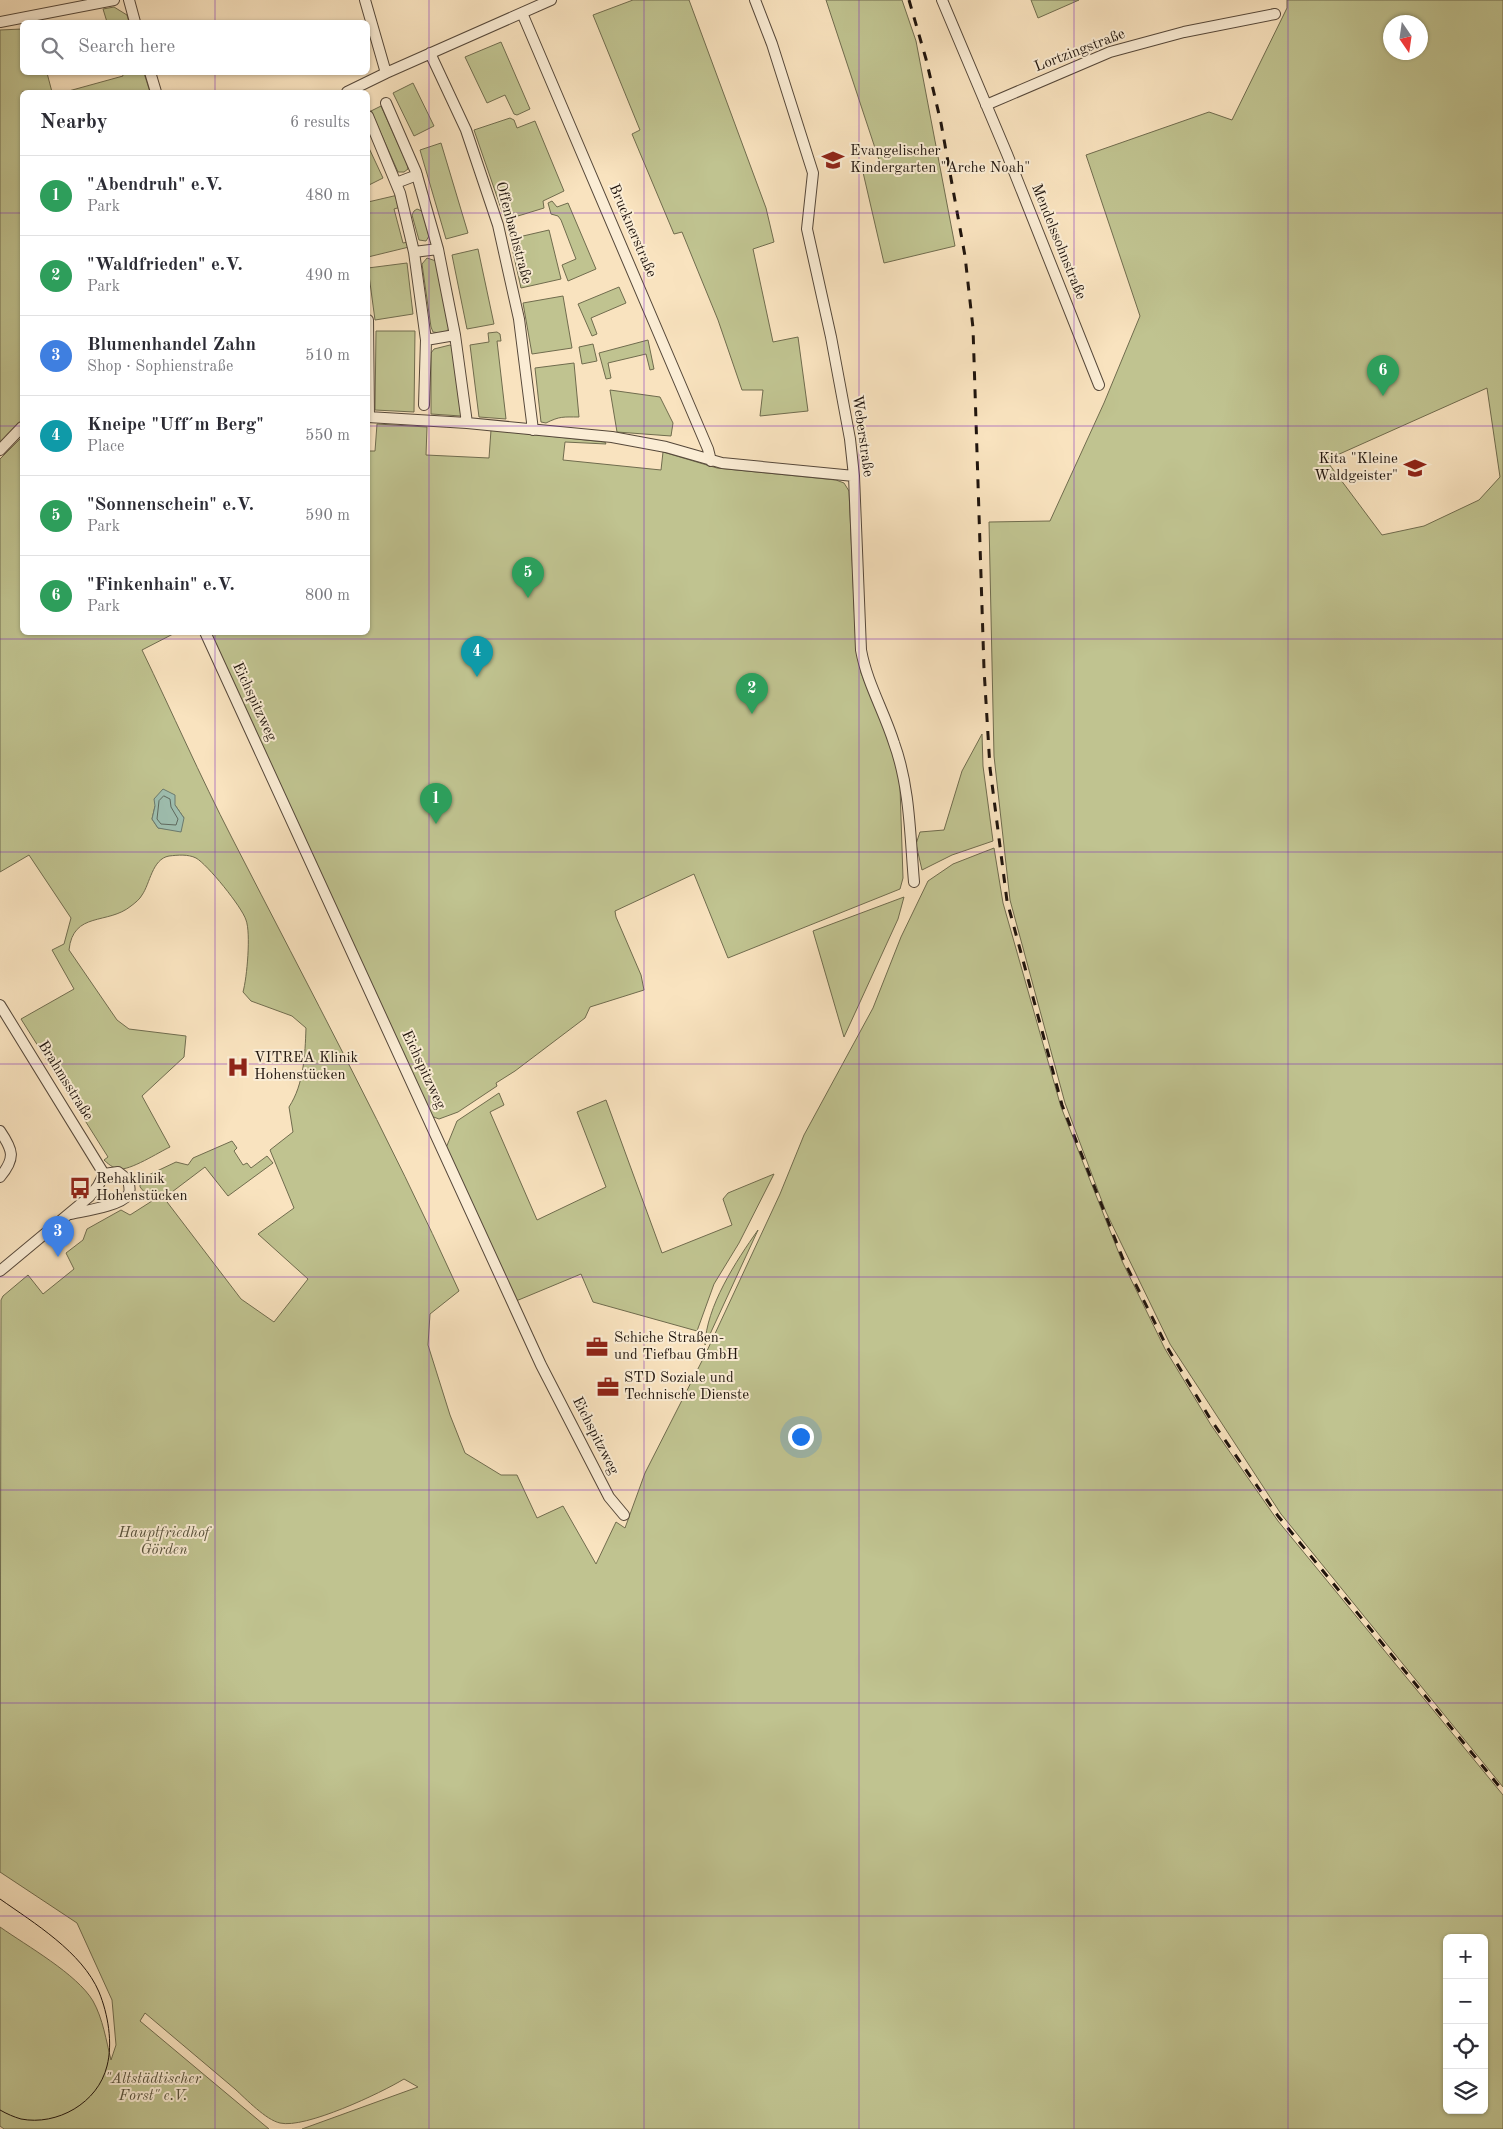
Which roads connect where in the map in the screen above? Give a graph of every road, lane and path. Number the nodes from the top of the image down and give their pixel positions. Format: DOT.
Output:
graph roads {
  1 [pos="114,0"];
  2 [pos="129,0"];
  3 [pos="365,0"];
  4 [pos="551,0"];
  5 [pos="755,0"];
  6 [pos="942,0"];
  7 [pos="522,12"];
  8 [pos="1275,14"];
  9 [pos="134,20"];
  10 [pos="0,22"];
  11 [pos="430,53"];
  12 [pos="386,73"];
  13 [pos="151,75"];
  14 [pos="155,90"];
  15 [pos="355,90"];
  16 [pos="386,103"];
  17 [pos="986,106"];
  18 [pos="370,121"];
  19 [pos="417,175"];
  20 [pos="396,183"];
  21 [pos="438,249"];
  22 [pos="414,252"];
  23 [pos="455,335"];
  24 [pos="426,340"];
  25 [pos="1099,386"];
  26 [pos="424,405"];
  27 [pos="370,417"];
  28 [pos="467,423"];
  29 [pos="20,429"];
  30 [pos="533,430"];
  31 [pos="0,450"];
  32 [pos="711,461"];
  33 [pos="854,476"];
  34 [pos="206,635"];
  35 [pos="914,882"];
  36 [pos="0,1005"];
  37 [pos="0,1130"];
  38 [pos="104,1174"];
  39 [pos="0,1177"];
  40 [pos="67,1214"];
  41 [pos="0,1271"];
  42 [pos="624,1514"];
  1 -- 10 [label="street"];
  2 -- 9 [label="street"];
  3 -- 12 [label="street"];
  4 -- 7 [label="street"];
  5 -- 33 [label="street, Weberstraße"];
  6 -- 17 [label="street, Mendelssohnstraße"];
  7 -- 11 [label="street"];
  7 -- 32 [label="street, Brucknerstraße"];
  8 -- 17 [label="street, Lortzingstraße"];
  11 -- 12 [label="street"];
  11 -- 30 [label="street, Offenbachstraße"];
  12 -- 15 [label="street"];
  13 -- 14 [label="street"];
  16 -- 19 [label="street"];
  17 -- 25 [label="street, Mendelssohnstraße"];
  18 -- 20 [label="street"];
  19 -- 20 [label="street"];
  19 -- 21 [label="street"];
  20 -- 22 [label="street"];
  21 -- 22 [label="street"];
  21 -- 23 [label="street"];
  22 -- 24 [label="street"];
  23 -- 24 [label="street"];
  23 -- 28 [label="street"];
  24 -- 26 [label="street"];
  27 -- 28 [label="street"];
  28 -- 30 [label="street"];
  29 -- 31 [label="street"];
  30 -- 32 [label="street"];
  32 -- 33 [label="street"];
  33 -- 35 [label="street, Weberstraße"];
  34 -- 42 [label="street, Eichspitzweg"];
  36 -- 38 [label="street, Brahmsstraße"];
  37 -- 39 [label="street"];
  38 -- 40 [label="street"];
  38 -- 40 [label="street"];
  40 -- 41 [label="street"];
}
